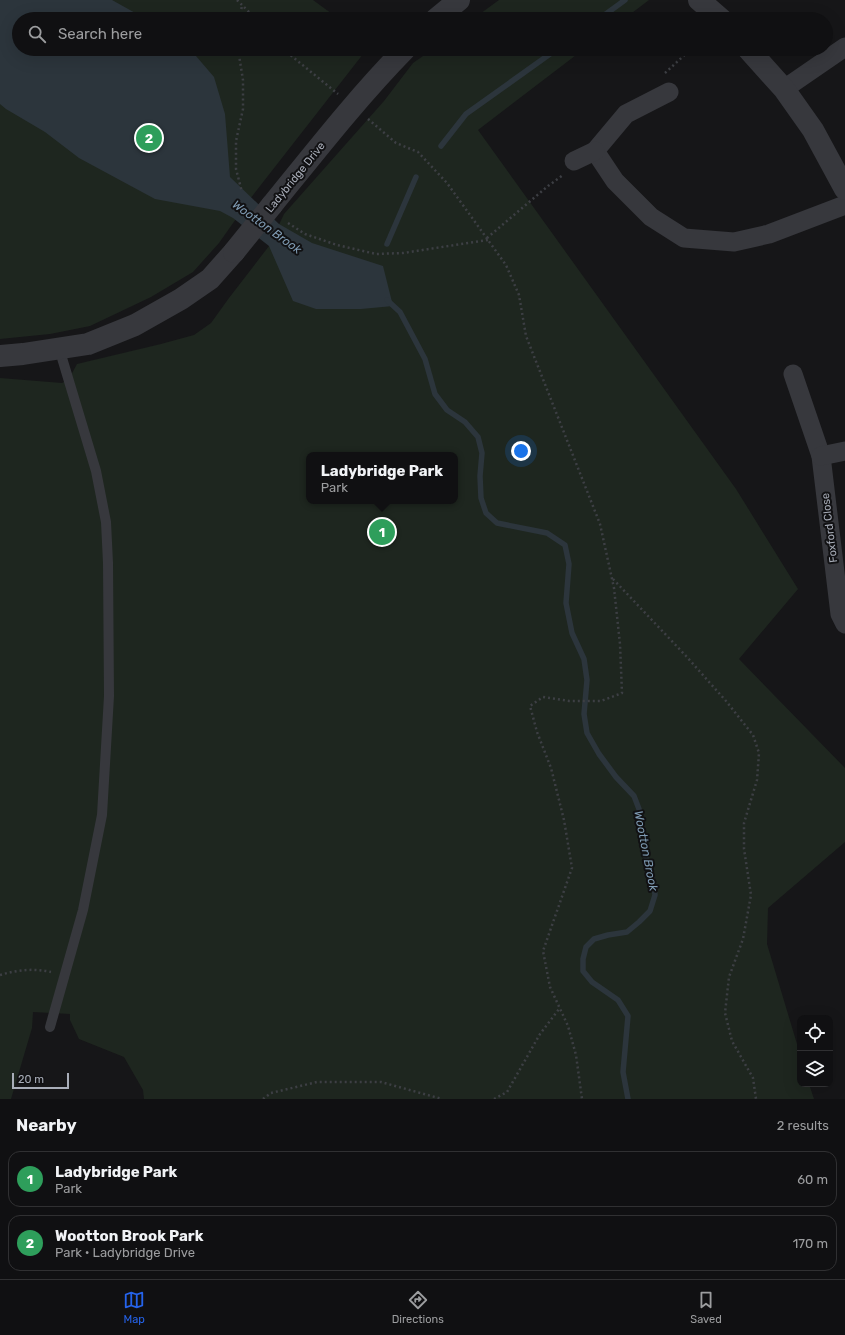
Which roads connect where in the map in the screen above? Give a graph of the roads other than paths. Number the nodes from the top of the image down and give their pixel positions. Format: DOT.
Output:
graph roads {
  1 [pos="459,0"];
  2 [pos="699,0"];
  3 [pos="444,12"];
  4 [pos="713,12"];
  5 [pos="845,47"];
  6 [pos="833,55"];
  7 [pos="398,56"];
  8 [pos="754,56"];
  9 [pos="832,56"];
  10 [pos="784,89"];
  11 [pos="669,92"];
  12 [pos="595,151"];
  13 [pos="574,161"];
  14 [pos="845,189"];
  15 [pos="845,205"];
  16 [pos="59,348"];
  17 [pos="0,356"];
  18 [pos="793,374"];
  19 [pos="845,451"];
  20 [pos="821,456"];
  21 [pos="845,624"];
  22 [pos="50,1027"];
  1 -- 3 [label="street"];
  2 -- 4 [label="street"];
  5 -- 6 [label="street"];
  7 -- 16 [label="street, Ladybridge Drive, bridge"];
  8 -- 10 [label="street"];
  9 -- 10 [label="street"];
  10 -- 14 [label="street"];
  11 -- 12 [label="street"];
  12 -- 13 [label="street"];
  12 -- 15 [label="street"];
  16 -- 17 [label="street, Ladybridge Drive"];
  16 -- 22 [label="lane"];
  18 -- 20 [label="street, Foxford Close"];
  19 -- 20 [label="street"];
  20 -- 21 [label="street, Foxford Close"];
}
